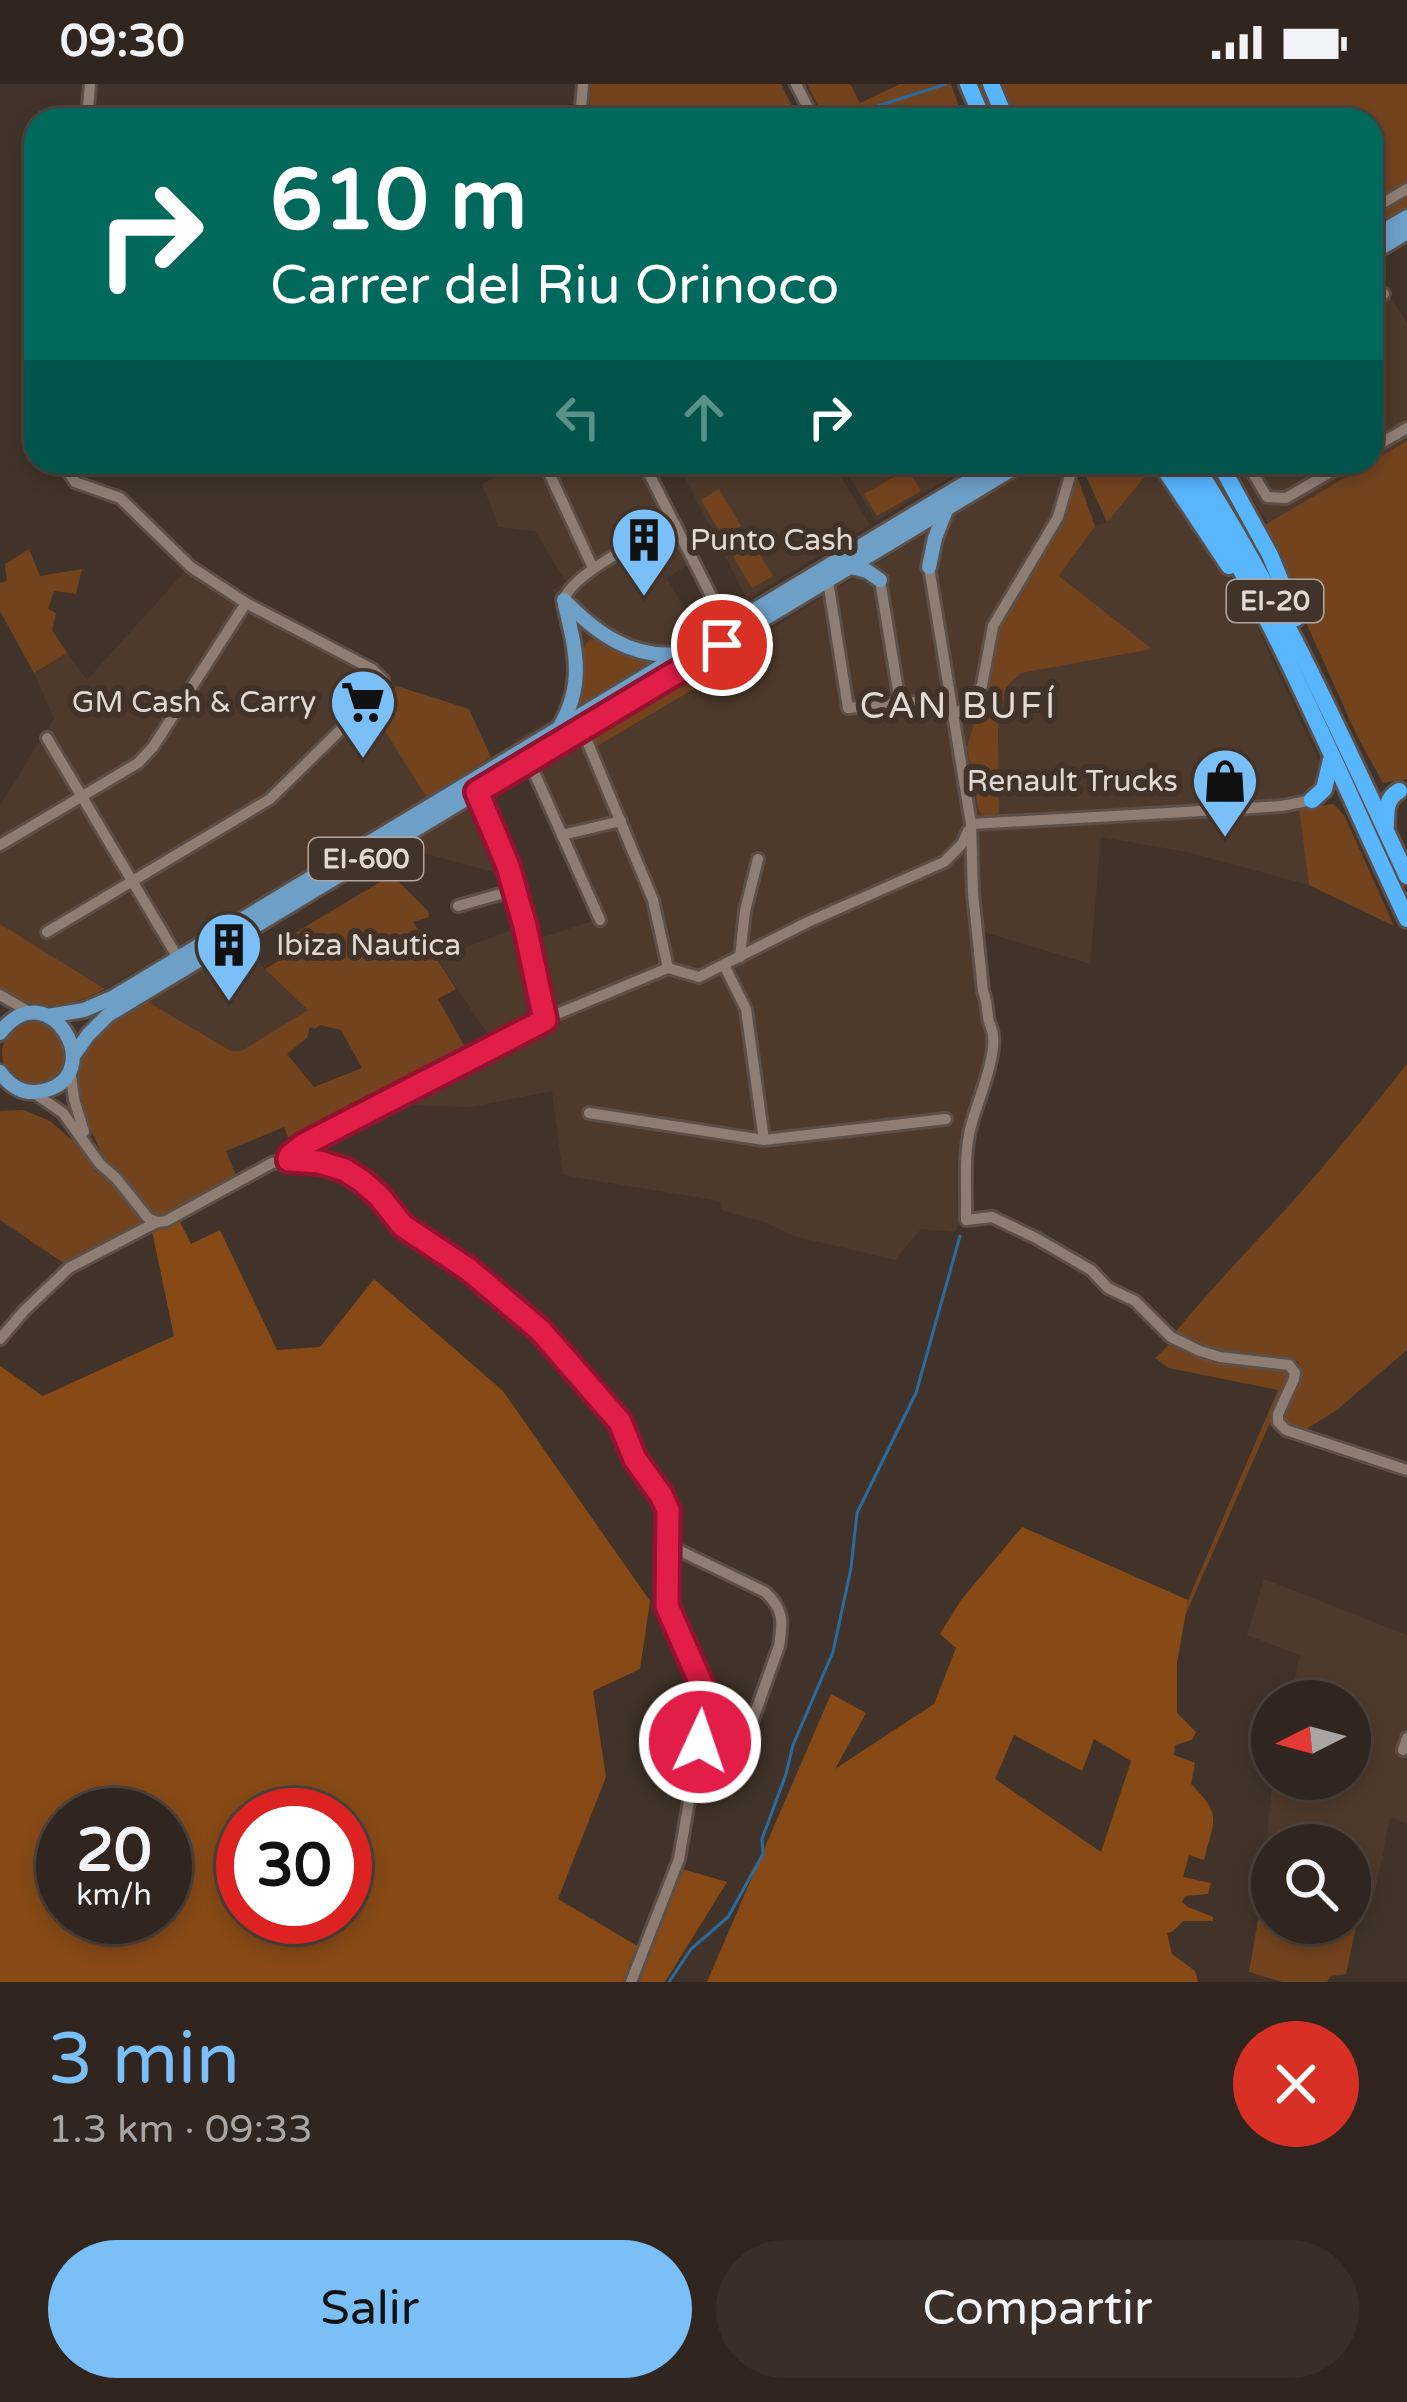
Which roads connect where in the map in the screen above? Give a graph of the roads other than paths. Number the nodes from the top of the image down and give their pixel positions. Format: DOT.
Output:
graph roads {
  1 [pos="70,474"];
  2 [pos="552,474"];
  3 [pos="652,474"];
  4 [pos="975,474"];
  5 [pos="1004,474"];
  6 [pos="1071,474"];
  7 [pos="1168,474"];
  8 [pos="1184,474"];
  9 [pos="1200,474"];
  10 [pos="1222,474"];
  11 [pos="1253,474"];
  12 [pos="1327,474"];
  13 [pos="946,509"];
  14 [pos="675,524"];
  15 [pos="913,529"];
  16 [pos="877,551"];
  17 [pos="851,567"];
  18 [pos="929,567"];
  19 [pos="593,568"];
  20 [pos="828,580"];
  21 [pos="880,580"];
  22 [pos="564,600"];
  23 [pos="246,603"];
  24 [pos="1266,614"];
  25 [pos="727,627"];
  26 [pos="608,636"];
  27 [pos="576,648"];
  28 [pos="683,653"];
  29 [pos="950,699"];
  30 [pos="900,703"];
  31 [pos="1329,708"];
  32 [pos="952,715"];
  33 [pos="559,729"];
  34 [pos="583,729"];
  35 [pos="47,738"];
  36 [pos="1331,758"];
  37 [pos="529,761"];
  38 [pos="1363,784"];
  39 [pos="477,792"];
  40 [pos="82,796"];
  41 [pos="1312,800"];
  42 [pos="1357,812"];
  43 [pos="621,820"];
  44 [pos="971,824"];
  45 [pos="1386,831"];
  46 [pos="562,835"];
  47 [pos="0,844"];
  48 [pos="758,859"];
  49 [pos="1407,876"];
  50 [pos="133,882"];
  51 [pos="515,890"];
  52 [pos="458,906"];
  53 [pos="1407,919"];
  54 [pos="600,920"];
  55 [pos="46,932"];
  56 [pos="740,957"];
  57 [pos="178,958"];
  58 [pos="724,965"];
  59 [pos="668,968"];
  60 [pos="0,995"];
  61 [pos="40,1015"];
  62 [pos="545,1020"];
  63 [pos="0,1021"];
  64 [pos="0,1033"];
  65 [pos="72,1062"];
  66 [pos="0,1072"];
  67 [pos="25,1090"];
  68 [pos="0,1091"];
  69 [pos="589,1113"];
  70 [pos="946,1120"];
  71 [pos="764,1140"];
  72 [pos="89,1146"];
  73 [pos="289,1160"];
  74 [pos="157,1222"];
  75 [pos="0,1339"];
  76 [pos="1407,1470"];
  77 [pos="667,1544"];
  78 [pos="730,1786"];
  79 [pos="632,1979"];
  1 -- 23 [label="street"];
  2 -- 19 [label="street"];
  3 -- 14 [label="street"];
  4 -- 25 [label="main road, EI-600"];
  5 -- 13 [label="main road, EI-600"];
  6 -- 32 [label="street"];
  7 -- 24 [label="highway"];
  8 -- 24 [label="highway, EI-20"];
  9 -- 31 [label="highway, EI-20"];
  10 -- 31 [label="highway"];
  11 -- 12 [label="street"];
  13 -- 15 [label="main road, EI-600"];
  13 -- 18 [label="main road"];
  14 -- 19 [label="street"];
  14 -- 25 [label="street"];
  15 -- 16 [label="main road, EI-600"];
  15 -- 18 [label="main road"];
  16 -- 17 [label="main road, EI-600"];
  16 -- 21 [label="main road"];
  17 -- 20 [label="main road, EI-600"];
  17 -- 21 [label="main road"];
  18 -- 29 [label="street"];
  19 -- 22 [label="street"];
  20 -- 30 [label="street"];
  20 -- 34 [label="main road, EI-600"];
  21 -- 30 [label="street"];
  22 -- 26 [label="main road"];
  22 -- 27 [label="main road"];
  23 -- 40 [label="street"];
  23 -- 50 [label="street"];
  24 -- 36 [label="highway, EI-20"];
  25 -- 28 [label="main road, EI-600"];
  26 -- 27 [label="main road"];
  26 -- 28 [label="main road"];
  27 -- 33 [label="main road"];
  28 -- 33 [label="main road, EI-600"];
  29 -- 30 [label="street"];
  29 -- 32 [label="street"];
  31 -- 38 [label="highway, EI-20"];
  32 -- 44 [label="street"];
  33 -- 57 [label="main road, EI-600"];
  34 -- 37 [label="main road, EI-600"];
  34 -- 43 [label="street"];
  35 -- 40 [label="street"];
  36 -- 41 [label="highway"];
  36 -- 42 [label="highway, EI-20"];
  37 -- 39 [label="main road, EI-600"];
  37 -- 46 [label="street"];
  38 -- 45 [label="highway, EI-20"];
  38 -- 45 [label="highway"];
  39 -- 51 [label="street"];
  39 -- 65 [label="main road, EI-600"];
  40 -- 47 [label="street"];
  40 -- 50 [label="street"];
  41 -- 42 [label="highway"];
  41 -- 44 [label="street"];
  42 -- 53 [label="highway, EI-20"];
  43 -- 46 [label="street"];
  43 -- 59 [label="street"];
  44 -- 56 [label="street"];
  44 -- 76 [label="street"];
  45 -- 49 [label="highway, EI-20"];
  46 -- 54 [label="street"];
  48 -- 56 [label="street"];
  50 -- 55 [label="street"];
  50 -- 57 [label="street"];
  51 -- 52 [label="street"];
  51 -- 62 [label="street"];
  56 -- 58 [label="street"];
  57 -- 61 [label="main road, EI-600"];
  58 -- 59 [label="street"];
  58 -- 71 [label="street"];
  59 -- 62 [label="street"];
  60 -- 61 [label="street"];
  61 -- 64 [label="main road, EI-600"];
  61 -- 65 [label="main road"];
  62 -- 73 [label="street"];
  63 -- 64 [label="street"];
  65 -- 67 [label="main road, EI-600"];
  65 -- 72 [label="street"];
  66 -- 67 [label="main road"];
  67 -- 68 [label="main road, EI-600"];
  67 -- 72 [label="street"];
  69 -- 71 [label="street"];
  70 -- 71 [label="street"];
  72 -- 74 [label="street"];
  73 -- 74 [label="street"];
  73 -- 77 [label="street"];
  74 -- 75 [label="street"];
  77 -- 78 [label="street"];
  77 -- 79 [label="street"];
}
